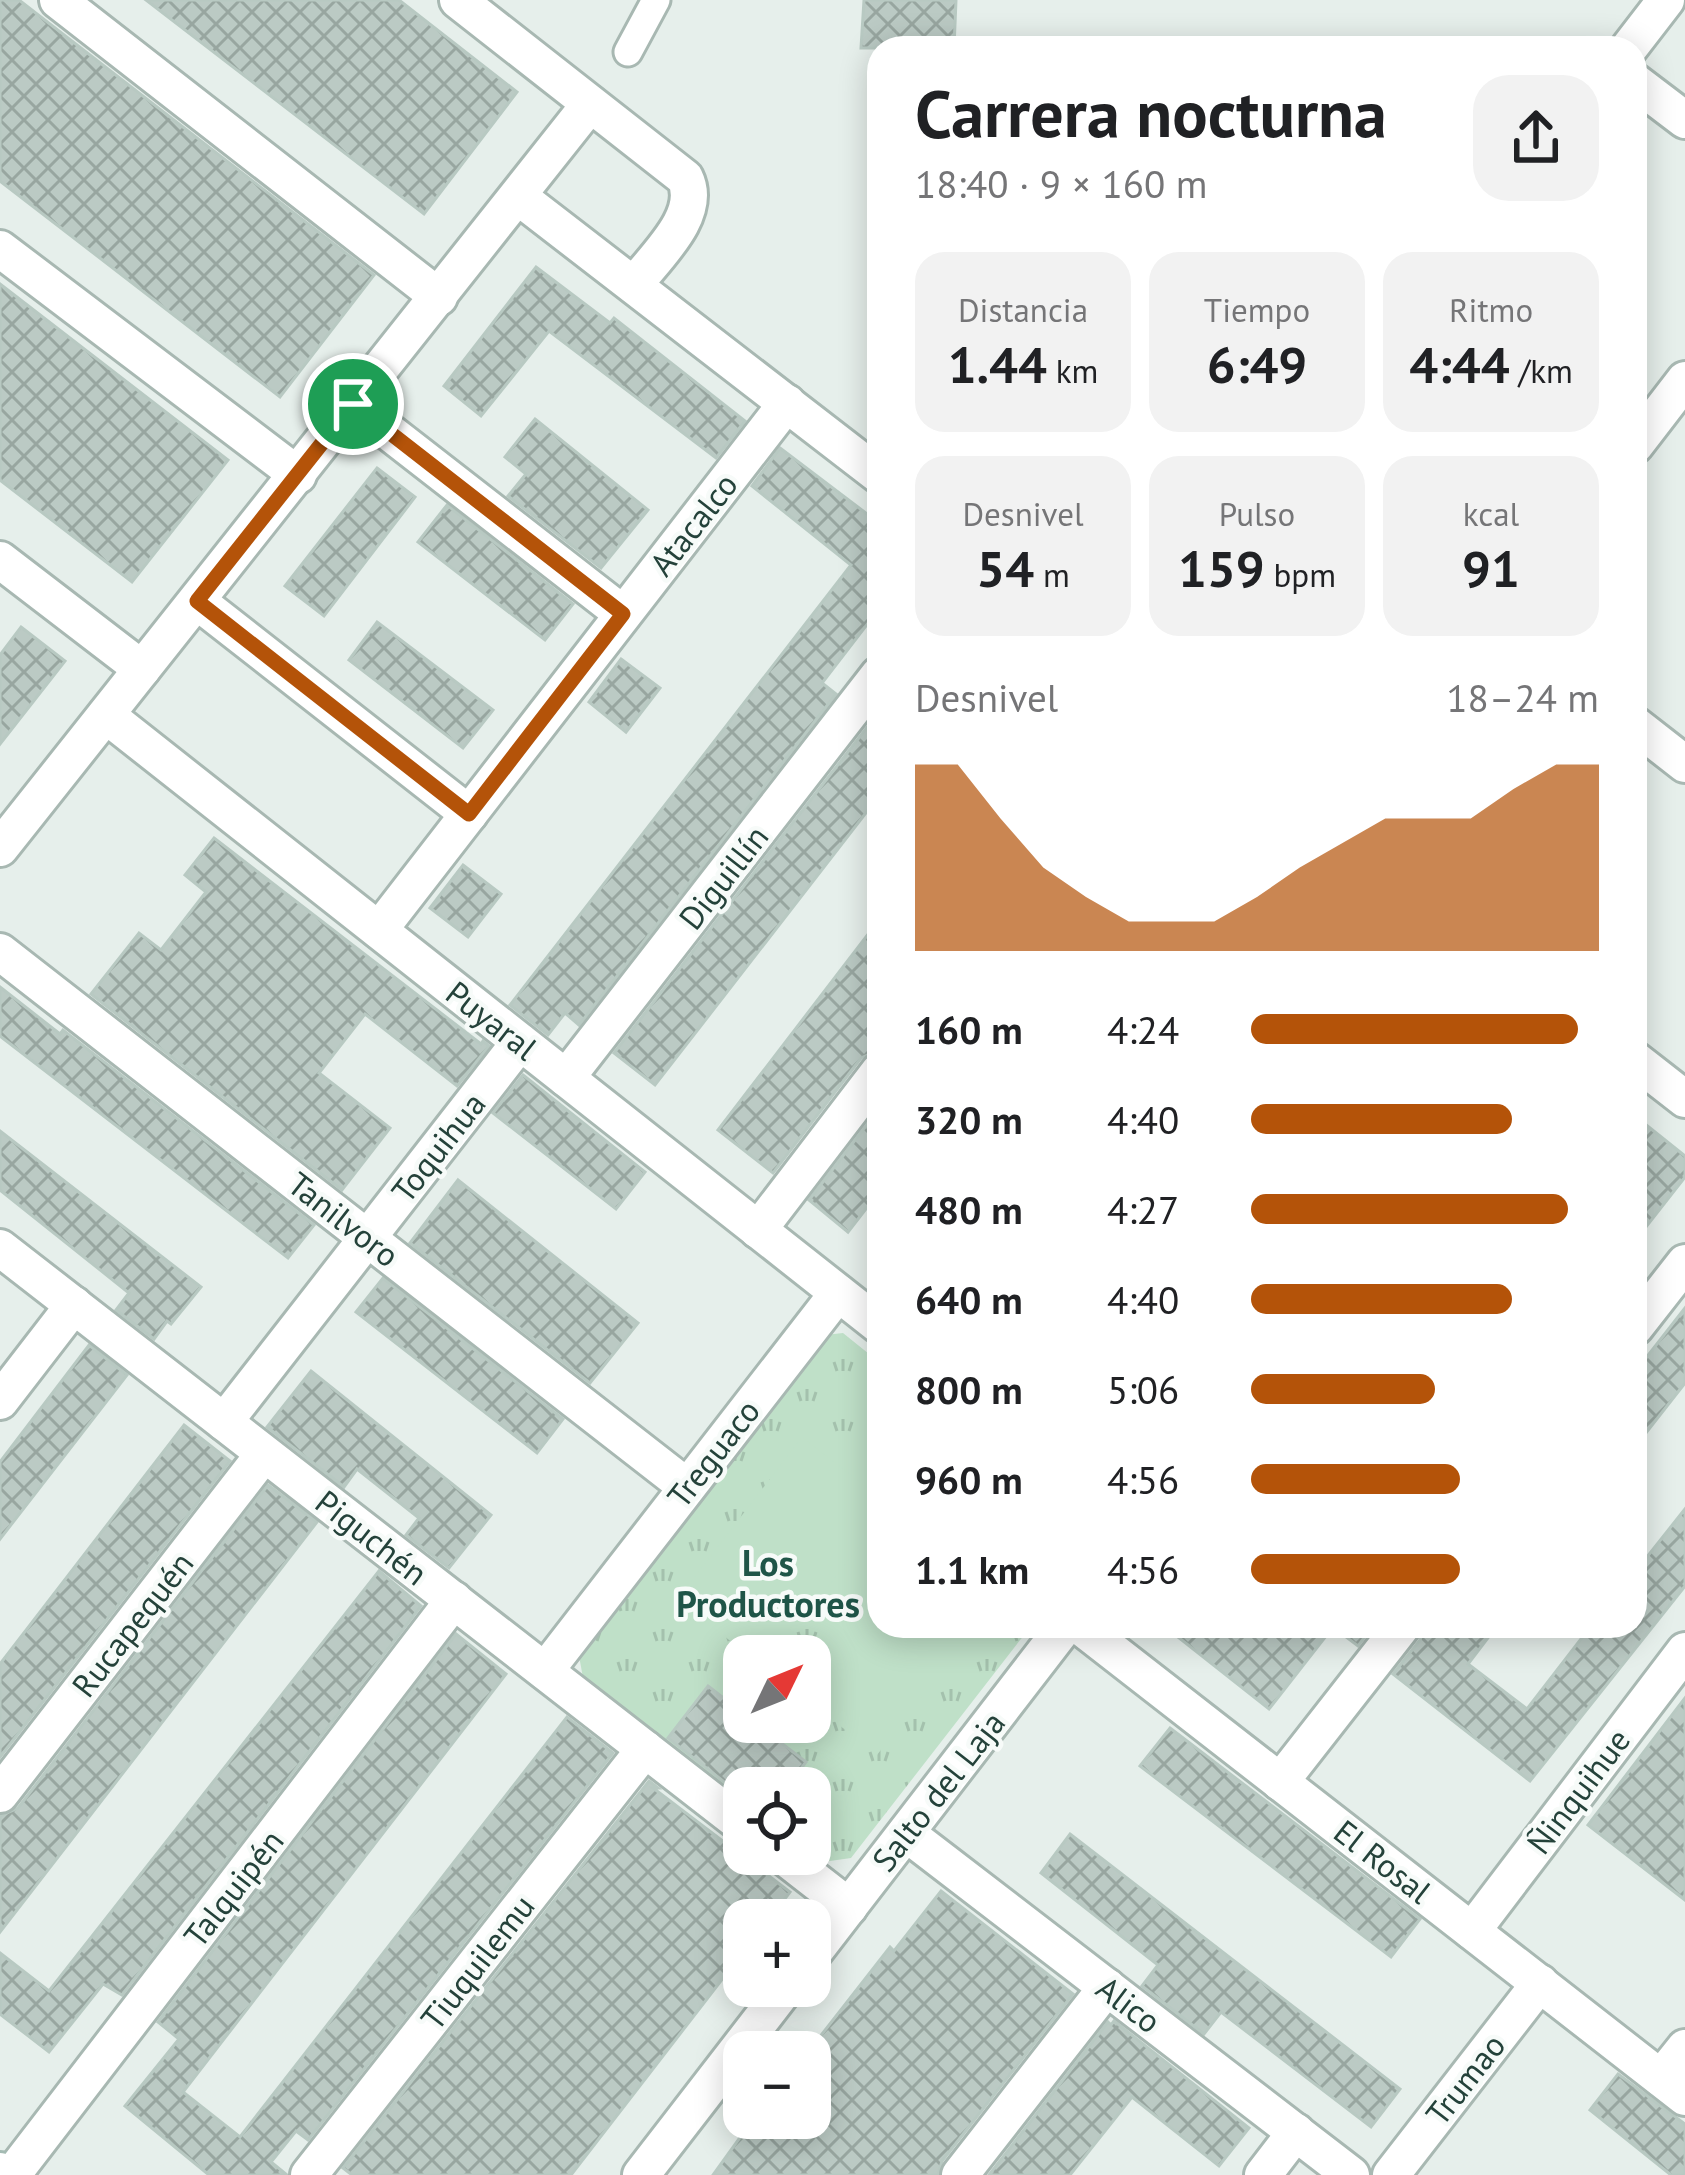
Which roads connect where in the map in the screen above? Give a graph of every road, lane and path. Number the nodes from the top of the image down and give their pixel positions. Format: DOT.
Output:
graph roads {
  1 [pos="58,0"];
  2 [pos="458,0"];
  3 [pos="656,0"];
  4 [pos="1666,0"];
  5 [pos="1638,36"];
  6 [pos="628,52"];
  7 [pos="1647,91"];
  8 [pos="590,104"];
  9 [pos="1685,120"];
  10 [pos="519,197"];
  11 [pos="0,249"];
  12 [pos="634,285"];
  13 [pos="439,297"];
  14 [pos="1685,380"];
  15 [pos="353,404"];
  16 [pos="787,404"];
  17 [pos="1647,429"];
  18 [pos="867,466"];
  19 [pos="298,475"];
  20 [pos="0,560"];
  21 [pos="197,601"];
  22 [pos="623,614"];
  23 [pos="142,669"];
  24 [pos="867,690"];
  25 [pos="106,715"];
  26 [pos="1647,734"];
  27 [pos="1683,759"];
  28 [pos="469,814"];
  29 [pos="0,848"];
  30 [pos="379,930"];
  31 [pos="0,952"];
  32 [pos="520,1042"];
  33 [pos="1647,1069"];
  34 [pos="566,1078"];
  35 [pos="867,1088"];
  36 [pos="1685,1099"];
  37 [pos="758,1230"];
  38 [pos="368,1238"];
  39 [pos="0,1248"];
  40 [pos="1685,1263"];
  41 [pos="838,1293"];
  42 [pos="74,1306"];
  43 [pos="1647,1312"];
  44 [pos="867,1316"];
  45 [pos="0,1401"];
  46 [pos="224,1423"];
  47 [pos="264,1454"];
  48 [pos="687,1487"];
  49 [pos="454,1600"];
  50 [pos="1056,1638"];
  51 [pos="1095,1638"];
  52 [pos="1393,1638"];
  53 [pos="1685,1652"];
  54 [pos="544,1671"];
  55 [pos="645,1749"];
  56 [pos="1280,1781"];
  57 [pos="0,1795"];
  58 [pos="723,1810"];
  59 [pos="906,1833"];
  60 [pos="808,1875"];
  61 [pos="849,1907"];
  62 [pos="831,1930"];
  63 [pos="1472,1931"];
  64 [pos="1540,1983"];
  65 [pos="1107,1987"];
  66 [pos="772,2007"];
  67 [pos="1685,2048"];
  68 [pos="1673,2088"];
  69 [pos="1296,2132"];
  70 [pos="6,2174"];
  71 [pos="309,2175"];
  72 [pos="641,2175"];
  73 [pos="960,2175"];
  74 [pos="1263,2175"];
  75 [pos="1351,2175"];
  76 [pos="1391,2175"];
  1 -- 13 [label="street"];
  2 -- 8 [label="street"];
  3 -- 6 [label="lane"];
  4 -- 5 [label="street"];
  7 -- 9 [label="street"];
  8 -- 10 [label="street"];
  8 -- 12 [label="street"];
  10 -- 12 [label="street"];
  10 -- 13 [label="street"];
  11 -- 19 [label="street"];
  12 -- 16 [label="street"];
  13 -- 15 [label="street"];
  14 -- 17 [label="street"];
  15 -- 19 [label="street"];
  15 -- 22 [label="street"];
  16 -- 18 [label="street"];
  16 -- 22 [label="street, Atacalco"];
  19 -- 21 [label="street"];
  20 -- 23 [label="street"];
  21 -- 23 [label="street"];
  21 -- 28 [label="street"];
  22 -- 28 [label="street, Atacalco"];
  23 -- 25 [label="street"];
  24 -- 34 [label="street, Diguillín"];
  25 -- 29 [label="street"];
  25 -- 30 [label="street, Puyaral"];
  26 -- 27 [label="street"];
  28 -- 30 [label="street, Atacalco"];
  30 -- 32 [label="street, Puyaral"];
  31 -- 38 [label="street, Tanilvoro"];
  32 -- 34 [label="street, Puyaral"];
  32 -- 38 [label="street, Toquihua"];
  33 -- 36 [label="street"];
  34 -- 37 [label="street, Puyaral"];
  35 -- 37 [label="street"];
  37 -- 41 [label="street, Puyaral"];
  38 -- 46 [label="street, Toquihua"];
  38 -- 48 [label="street, Tanilvoro"];
  39 -- 42 [label="street, Piguchén"];
  40 -- 43 [label="street"];
  41 -- 44 [label="street, Puyaral"];
  41 -- 48 [label="street, Treguaco"];
  42 -- 45 [label="street"];
  42 -- 46 [label="street, Piguchén"];
  46 -- 47 [label="street, Piguchén"];
  47 -- 49 [label="street, Piguchén"];
  47 -- 57 [label="street, Rucapequén"];
  48 -- 54 [label="street, Treguaco"];
  49 -- 54 [label="street, Piguchén"];
  49 -- 70 [label="street, Talquipén"];
  50 -- 59 [label="street, Salto del Laja"];
  51 -- 56 [label="street, El Rosal"];
  52 -- 56 [label="street"];
  53 -- 63 [label="street, Ñinquihue"];
  54 -- 55 [label="street, Piguchén"];
  55 -- 58 [label="street, Piguchén"];
  55 -- 71 [label="street, Tiuquilemu"];
  56 -- 63 [label="street, El Rosal"];
  59 -- 61 [label="street, Salto del Laja"];
  59 -- 65 [label="street, Alico"];
  60 -- 61 [label="street"];
  61 -- 62 [label="street, Salto del Laja"];
  63 -- 64 [label="street, El Rosal"];
  64 -- 68 [label="street, El Rosal"];
  64 -- 76 [label="street, Trumao"];
  65 -- 69 [label="street, Alico"];
  65 -- 73 [label="street"];
  66 -- 72 [label="street"];
  67 -- 68 [label="street"];
  69 -- 74 [label="street"];
  69 -- 75 [label="street, Alico"];
}
